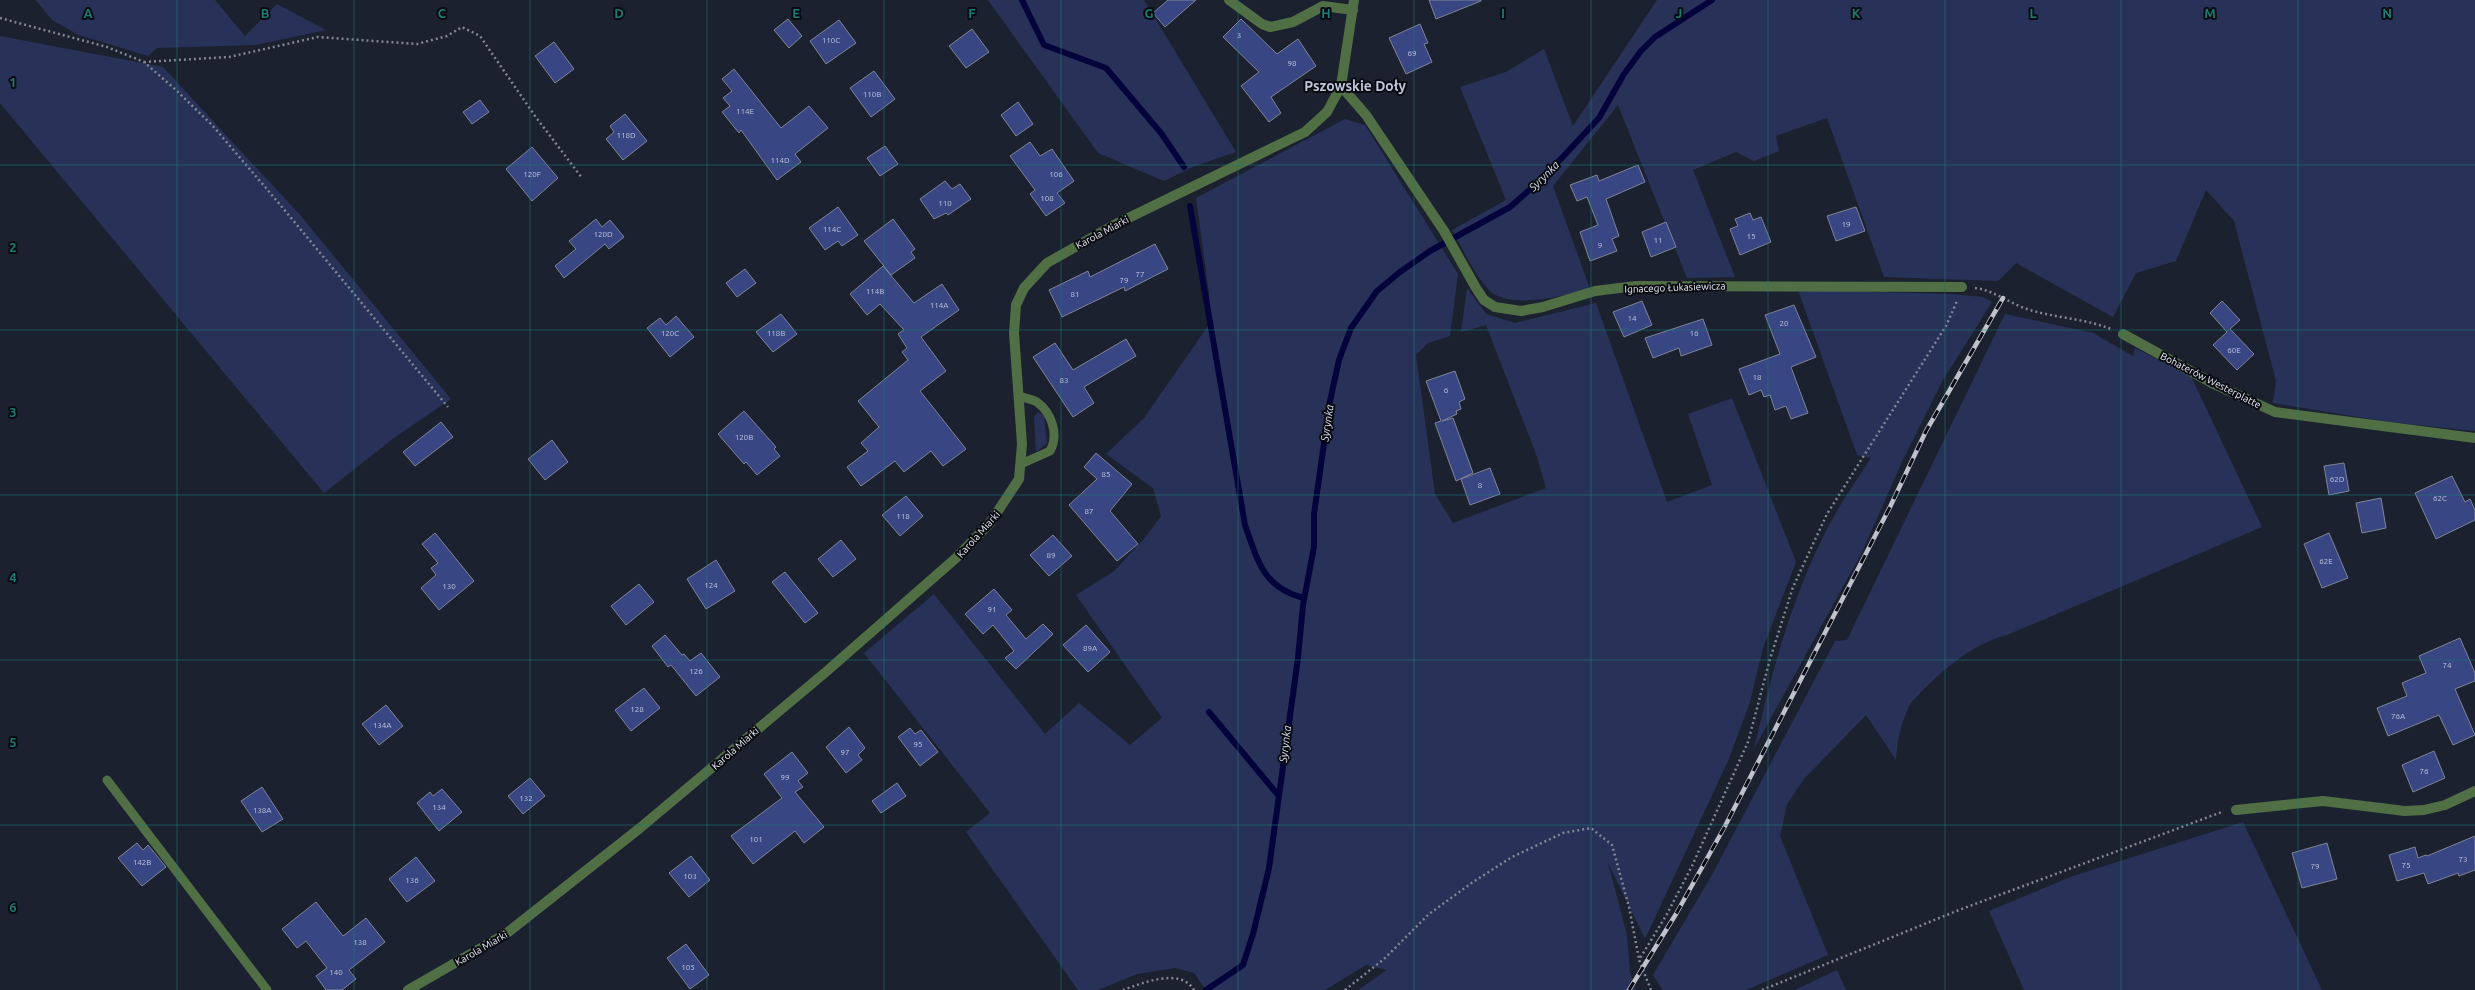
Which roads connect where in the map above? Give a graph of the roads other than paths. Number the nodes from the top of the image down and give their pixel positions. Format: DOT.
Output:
graph roads {
  1 [pos="1229,0"];
  2 [pos="1353,5"];
  3 [pos="1341,86"];
  4 [pos="1962,287"];
  5 [pos="2124,334"];
  6 [pos="1019,396"];
  7 [pos="2475,438"];
  8 [pos="1021,464"];
  9 [pos="108,780"];
  10 [pos="2475,790"];
  11 [pos="2236,810"];
  12 [pos="267,990"];
  13 [pos="408,990"];
  1 -- 2 [label="street"];
  2 -- 3 [label="street, Karola Miarki"];
  3 -- 4 [label="street, Ignacego Łukasiewicza"];
  3 -- 6 [label="street, Karola Miarki"];
  5 -- 7 [label="street, Bohaterów Westerplatte"];
  6 -- 8 [label="street, Karola Miarki"];
  6 -- 8 [label="lane"];
  8 -- 13 [label="street, Karola Miarki"];
  9 -- 12 [label="lane"];
  10 -- 11 [label="street"];
}
